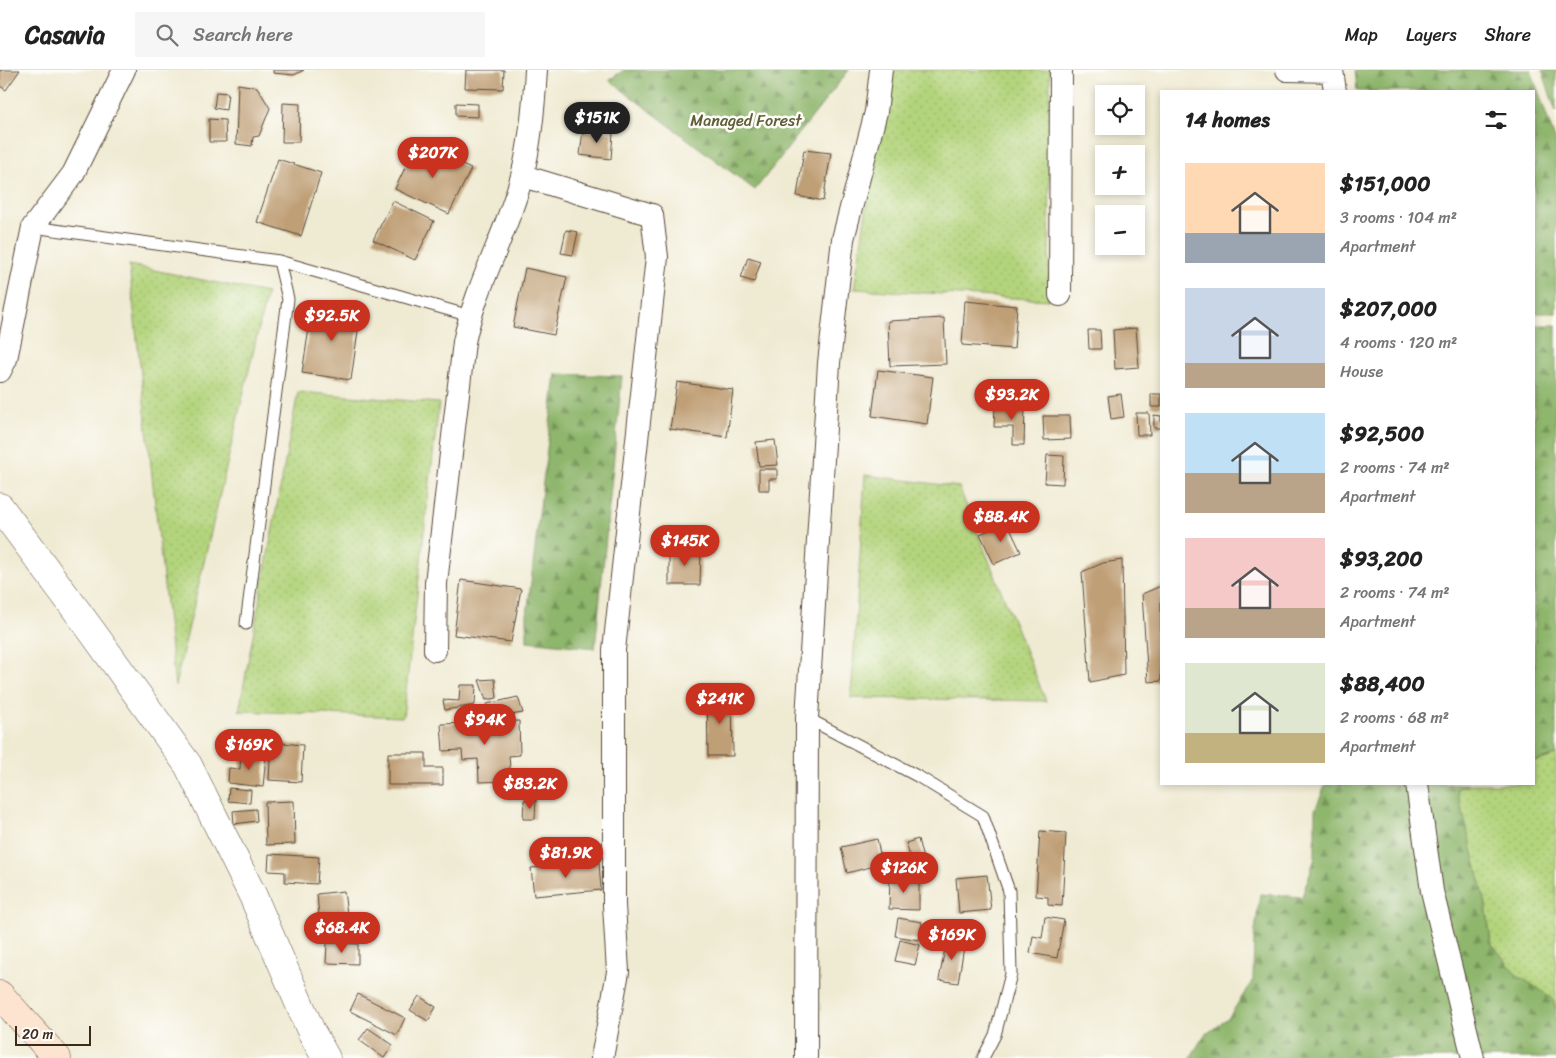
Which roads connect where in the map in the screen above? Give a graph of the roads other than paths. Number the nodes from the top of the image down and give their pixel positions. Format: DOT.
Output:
graph roads {
  1 [pos="124,70"];
  2 [pos="536,70"];
  3 [pos="881,70"];
  4 [pos="1061,70"];
  5 [pos="1286,70"];
  6 [pos="1333,77"];
  7 [pos="522,176"];
  8 [pos="33,227"];
  9 [pos="279,260"];
  10 [pos="1060,295"];
  11 [pos="470,316"];
  12 [pos="0,371"];
  13 [pos="0,507"];
  14 [pos="246,624"];
  15 [pos="435,650"];
  16 [pos="807,718"];
  17 [pos="1416,785"];
  18 [pos="0,994"];
  19 [pos="57,1058"];
  20 [pos="326,1058"];
  21 [pos="602,1058"];
  22 [pos="806,1058"];
  23 [pos="982,1058"];
  24 [pos="1473,1058"];
  1 -- 8 [label="street"];
  2 -- 7 [label="street"];
  3 -- 16 [label="street"];
  4 -- 10 [label="street"];
  5 -- 6 [label="street"];
  7 -- 11 [label="street"];
  7 -- 21 [label="street"];
  8 -- 9 [label="lane"];
  8 -- 12 [label="street"];
  9 -- 11 [label="lane"];
  9 -- 14 [label="lane"];
  11 -- 15 [label="street"];
  13 -- 20 [label="street"];
  16 -- 22 [label="street"];
  16 -- 23 [label="lane"];
  17 -- 24 [label="street"];
  18 -- 19 [label="main road"];
}
